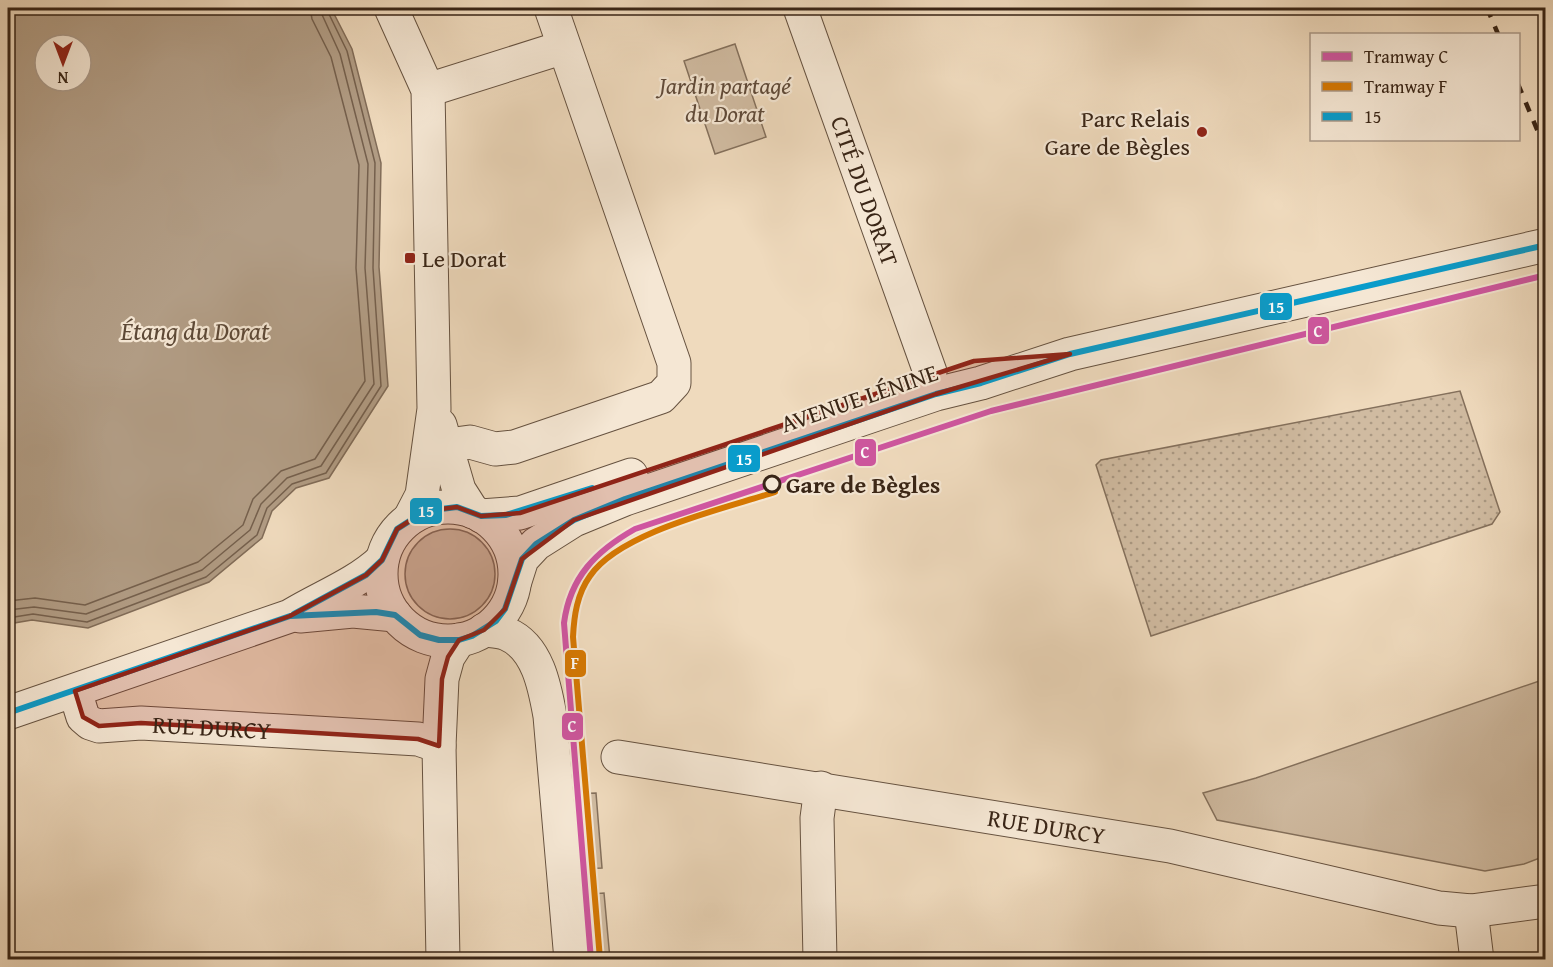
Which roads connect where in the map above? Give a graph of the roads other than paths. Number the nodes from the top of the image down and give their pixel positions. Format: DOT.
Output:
graph roads {
  1 [pos="391,8"];
  2 [pos="551,8"];
  3 [pos="800,8"];
  4 [pos="564,47"];
  5 [pos="428,90"];
  6 [pos="1545,245"];
  7 [pos="1070,354"];
  8 [pos="930,372"];
  9 [pos="434,409"];
  10 [pos="448,445"];
  11 [pos="477,514"];
  12 [pos="410,518"];
  13 [pos="382,560"];
  14 [pos="515,580"];
  15 [pos="395,615"];
  16 [pos="290,616"];
  17 [pos="471,635"];
  18 [pos="75,691"];
  19 [pos="8,713"];
  20 [pos="439,746"];
  21 [pos="618,757"];
  22 [pos="821,789"];
  23 [pos="1545,901"];
  24 [pos="1471,911"];
  25 [pos="443,960"];
  26 [pos="571,960"];
  27 [pos="820,960"];
  28 [pos="1477,960"];
  1 -- 5 [label="street"];
  2 -- 4 [label="street"];
  3 -- 8 [label="street, CITÉ DU DORAT"];
  4 -- 5 [label="street"];
  4 -- 10 [label="street"];
  5 -- 9 [label="street"];
  6 -- 7 [label="street, AVENUE LÉNINE"];
  7 -- 8 [label="street, AVENUE LÉNINE"];
  7 -- 14 [label="street, AVENUE LÉNINE"];
  8 -- 11 [label="street, AVENUE LÉNINE"];
  9 -- 10 [label="street"];
  9 -- 12 [label="street"];
  10 -- 11 [label="street"];
  11 -- 12 [label="street"];
  11 -- 14 [label="street"];
  12 -- 13 [label="street"];
  13 -- 15 [label="street"];
  13 -- 16 [label="street"];
  14 -- 17 [label="street"];
  15 -- 16 [label="street"];
  15 -- 17 [label="street"];
  16 -- 18 [label="street"];
  17 -- 20 [label="street"];
  17 -- 26 [label="street"];
  18 -- 19 [label="street"];
  18 -- 20 [label="street, RUE DURCY"];
  20 -- 25 [label="street"];
  21 -- 22 [label="street, RUE DURCY"];
  22 -- 24 [label="street, RUE DURCY"];
  22 -- 27 [label="street"];
  23 -- 24 [label="street, RUE DURCY"];
  24 -- 28 [label="street"];
}
